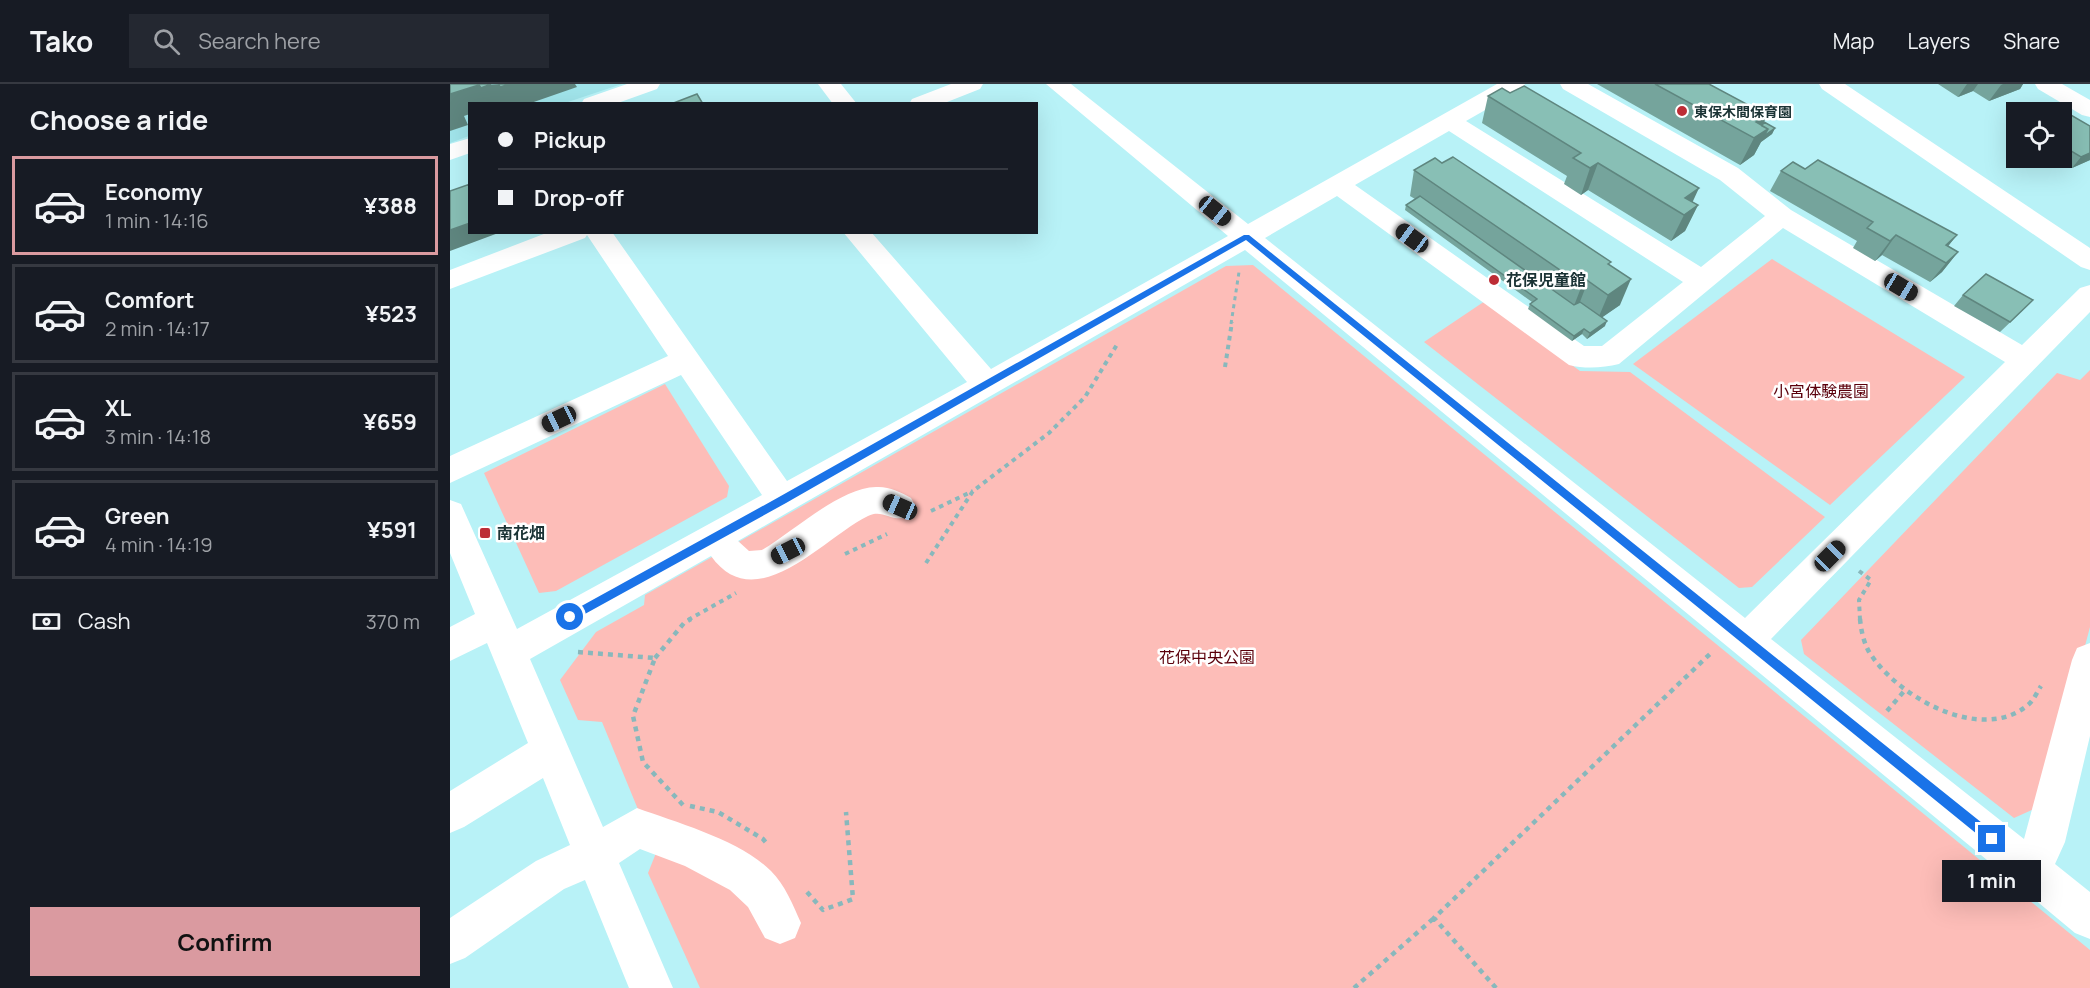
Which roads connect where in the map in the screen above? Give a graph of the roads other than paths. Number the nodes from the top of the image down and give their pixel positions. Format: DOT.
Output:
graph roads {
  1 [pos="649,84"];
  2 [pos="829,84"];
  3 [pos="972,84"];
  4 [pos="1057,84"];
  5 [pos="1514,84"];
  6 [pos="1571,84"];
  7 [pos="1830,84"];
  8 [pos="2046,84"];
  9 [pos="598,102"];
  10 [pos="844,102"];
  11 [pos="925,102"];
  12 [pos="2090,110"];
  13 [pos="1450,121"];
  14 [pos="468,146"];
  15 [pos="450,152"];
  16 [pos="1338,184"];
  17 [pos="1782,216"];
  18 [pos="571,234"];
  19 [pos="599,234"];
  20 [pos="858,234"];
  21 [pos="1247,237"];
  22 [pos="2090,261"];
  23 [pos="450,280"];
  24 [pos="1702,281"];
  25 [pos="2090,295"];
  26 [pos="687,360"];
  27 [pos="2026,361"];
  28 [pos="987,385"];
  29 [pos="450,470"];
  30 [pos="783,500"];
  31 [pos="900,507"];
  32 [pos="450,514"];
  33 [pos="716,537"];
  34 [pos="502,636"];
  35 [pos="1732,643"];
  36 [pos="450,645"];
  37 [pos="2088,674"];
  38 [pos="551,750"];
  39 [pos="450,813"];
  40 [pos="595,855"];
  41 [pos="2029,869"];
  42 [pos="2090,918"];
  43 [pos="780,923"];
  44 [pos="450,943"];
  45 [pos="651,988"];
  1 -- 9 [label="street"];
  2 -- 10 [label="street"];
  3 -- 11 [label="street"];
  4 -- 21 [label="street"];
  5 -- 13 [label="street"];
  6 -- 17 [label="street"];
  7 -- 22 [label="street"];
  8 -- 12 [label="street"];
  13 -- 16 [label="street"];
  13 -- 24 [label="street"];
  14 -- 15 [label="street"];
  16 -- 21 [label="street"];
  16 -- 24 [label="street"];
  17 -- 24 [label="street"];
  17 -- 27 [label="street"];
  18 -- 23 [label="street"];
  19 -- 26 [label="street"];
  20 -- 28 [label="street"];
  21 -- 28 [label="street"];
  21 -- 35 [label="street"];
  25 -- 27 [label="street"];
  26 -- 29 [label="street"];
  26 -- 30 [label="street"];
  27 -- 35 [label="street"];
  28 -- 30 [label="street"];
  30 -- 33 [label="street"];
  31 -- 33 [label="street"];
  32 -- 34 [label="street"];
  33 -- 34 [label="street"];
  34 -- 36 [label="street"];
  34 -- 38 [label="street"];
  35 -- 41 [label="street"];
  37 -- 41 [label="street"];
  38 -- 39 [label="street"];
  38 -- 40 [label="street"];
  40 -- 43 [label="street"];
  40 -- 44 [label="street"];
  40 -- 45 [label="street"];
  41 -- 42 [label="street"];
}
